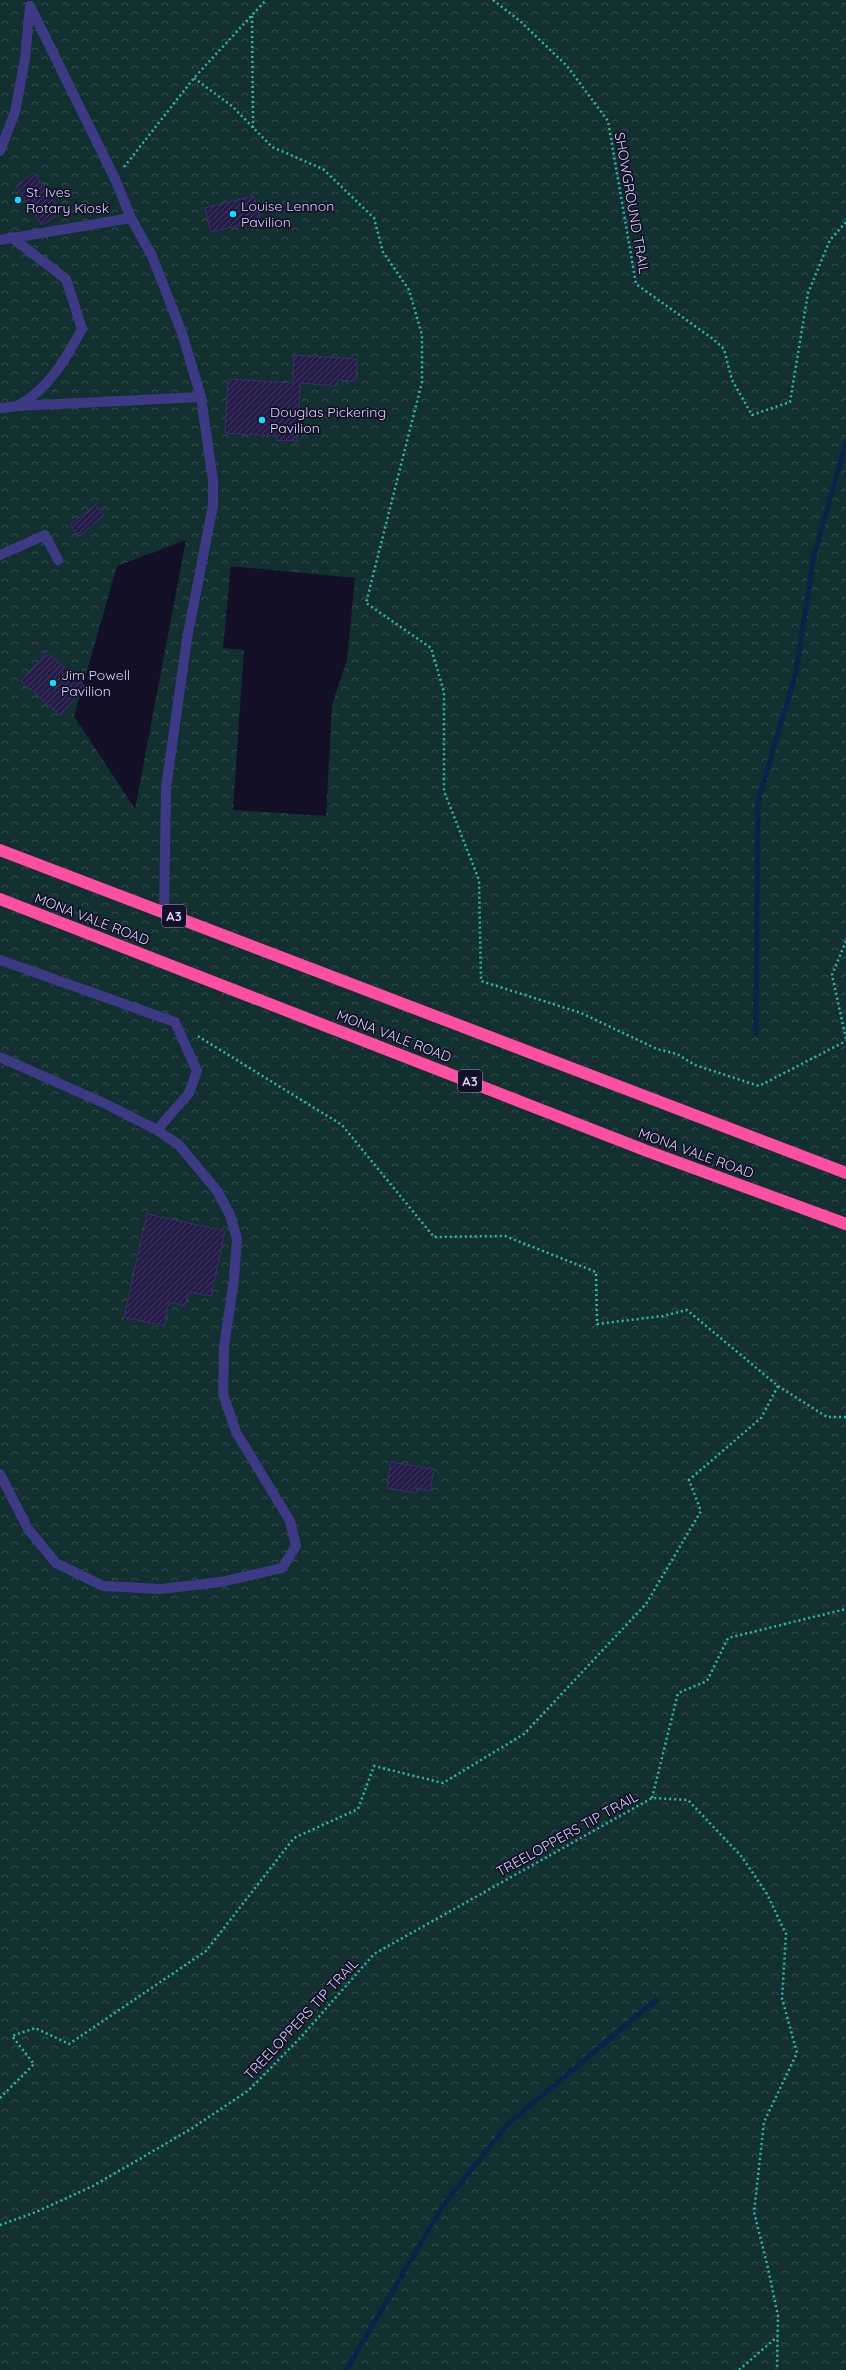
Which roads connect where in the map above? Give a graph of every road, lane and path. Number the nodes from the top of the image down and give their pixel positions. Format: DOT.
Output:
graph roads {
  1 [pos="266,0"];
  2 [pos="493,0"];
  3 [pos="30,3"];
  4 [pos="252,15"];
  5 [pos="194,78"];
  6 [pos="253,128"];
  7 [pos="0,151"];
  8 [pos="115,179"];
  9 [pos="131,218"];
  10 [pos="846,222"];
  11 [pos="11,237"];
  12 [pos="0,240"];
  13 [pos="201,397"];
  14 [pos="17,406"];
  15 [pos="0,408"];
  16 [pos="0,555"];
  17 [pos="58,560"];
  18 [pos="0,850"];
  19 [pos="0,899"];
  20 [pos="164,913"];
  21 [pos="846,941"];
  22 [pos="0,960"];
  23 [pos="195,1034"];
  24 [pos="846,1040"];
  25 [pos="0,1057"];
  26 [pos="157,1130"];
  27 [pos="846,1173"];
  28 [pos="846,1224"];
  29 [pos="778,1386"];
  30 [pos="846,1417"];
  31 [pos="0,1474"];
  32 [pos="846,1609"];
  33 [pos="652,1798"];
  34 [pos="0,2098"];
  35 [pos="0,2225"];
  36 [pos="778,2336"];
  37 [pos="739,2370"];
  38 [pos="777,2370"];
  1 -- 4 [label="path"];
  2 -- 10 [label="path, SHOWGROUND TRAIL"];
  3 -- 7 [label="street"];
  3 -- 8 [label="street"];
  4 -- 5 [label="path"];
  4 -- 6 [label="path"];
  5 -- 6 [label="path"];
  5 -- 8 [label="path"];
  6 -- 24 [label="path"];
  8 -- 9 [label="street"];
  9 -- 11 [label="street"];
  9 -- 13 [label="street"];
  11 -- 12 [label="street"];
  11 -- 14 [label="street"];
  13 -- 14 [label="street"];
  13 -- 20 [label="street"];
  14 -- 15 [label="street"];
  16 -- 17 [label="street"];
  18 -- 20 [label="highway, A3"];
  19 -- 28 [label="highway, MONA VALE ROAD / A3"];
  20 -- 27 [label="highway, A3"];
  21 -- 24 [label="path"];
  22 -- 26 [label="street"];
  23 -- 29 [label="path"];
  25 -- 26 [label="street"];
  26 -- 31 [label="street"];
  29 -- 30 [label="path"];
  29 -- 34 [label="path"];
  32 -- 33 [label="path"];
  33 -- 35 [label="path, TREELOPPERS TIP TRAIL"];
  33 -- 36 [label="path, TREELOPPERS TIP TRAIL"];
  36 -- 37 [label="path"];
  36 -- 38 [label="path, TREELOPPERS TIP TRAIL"];
}
